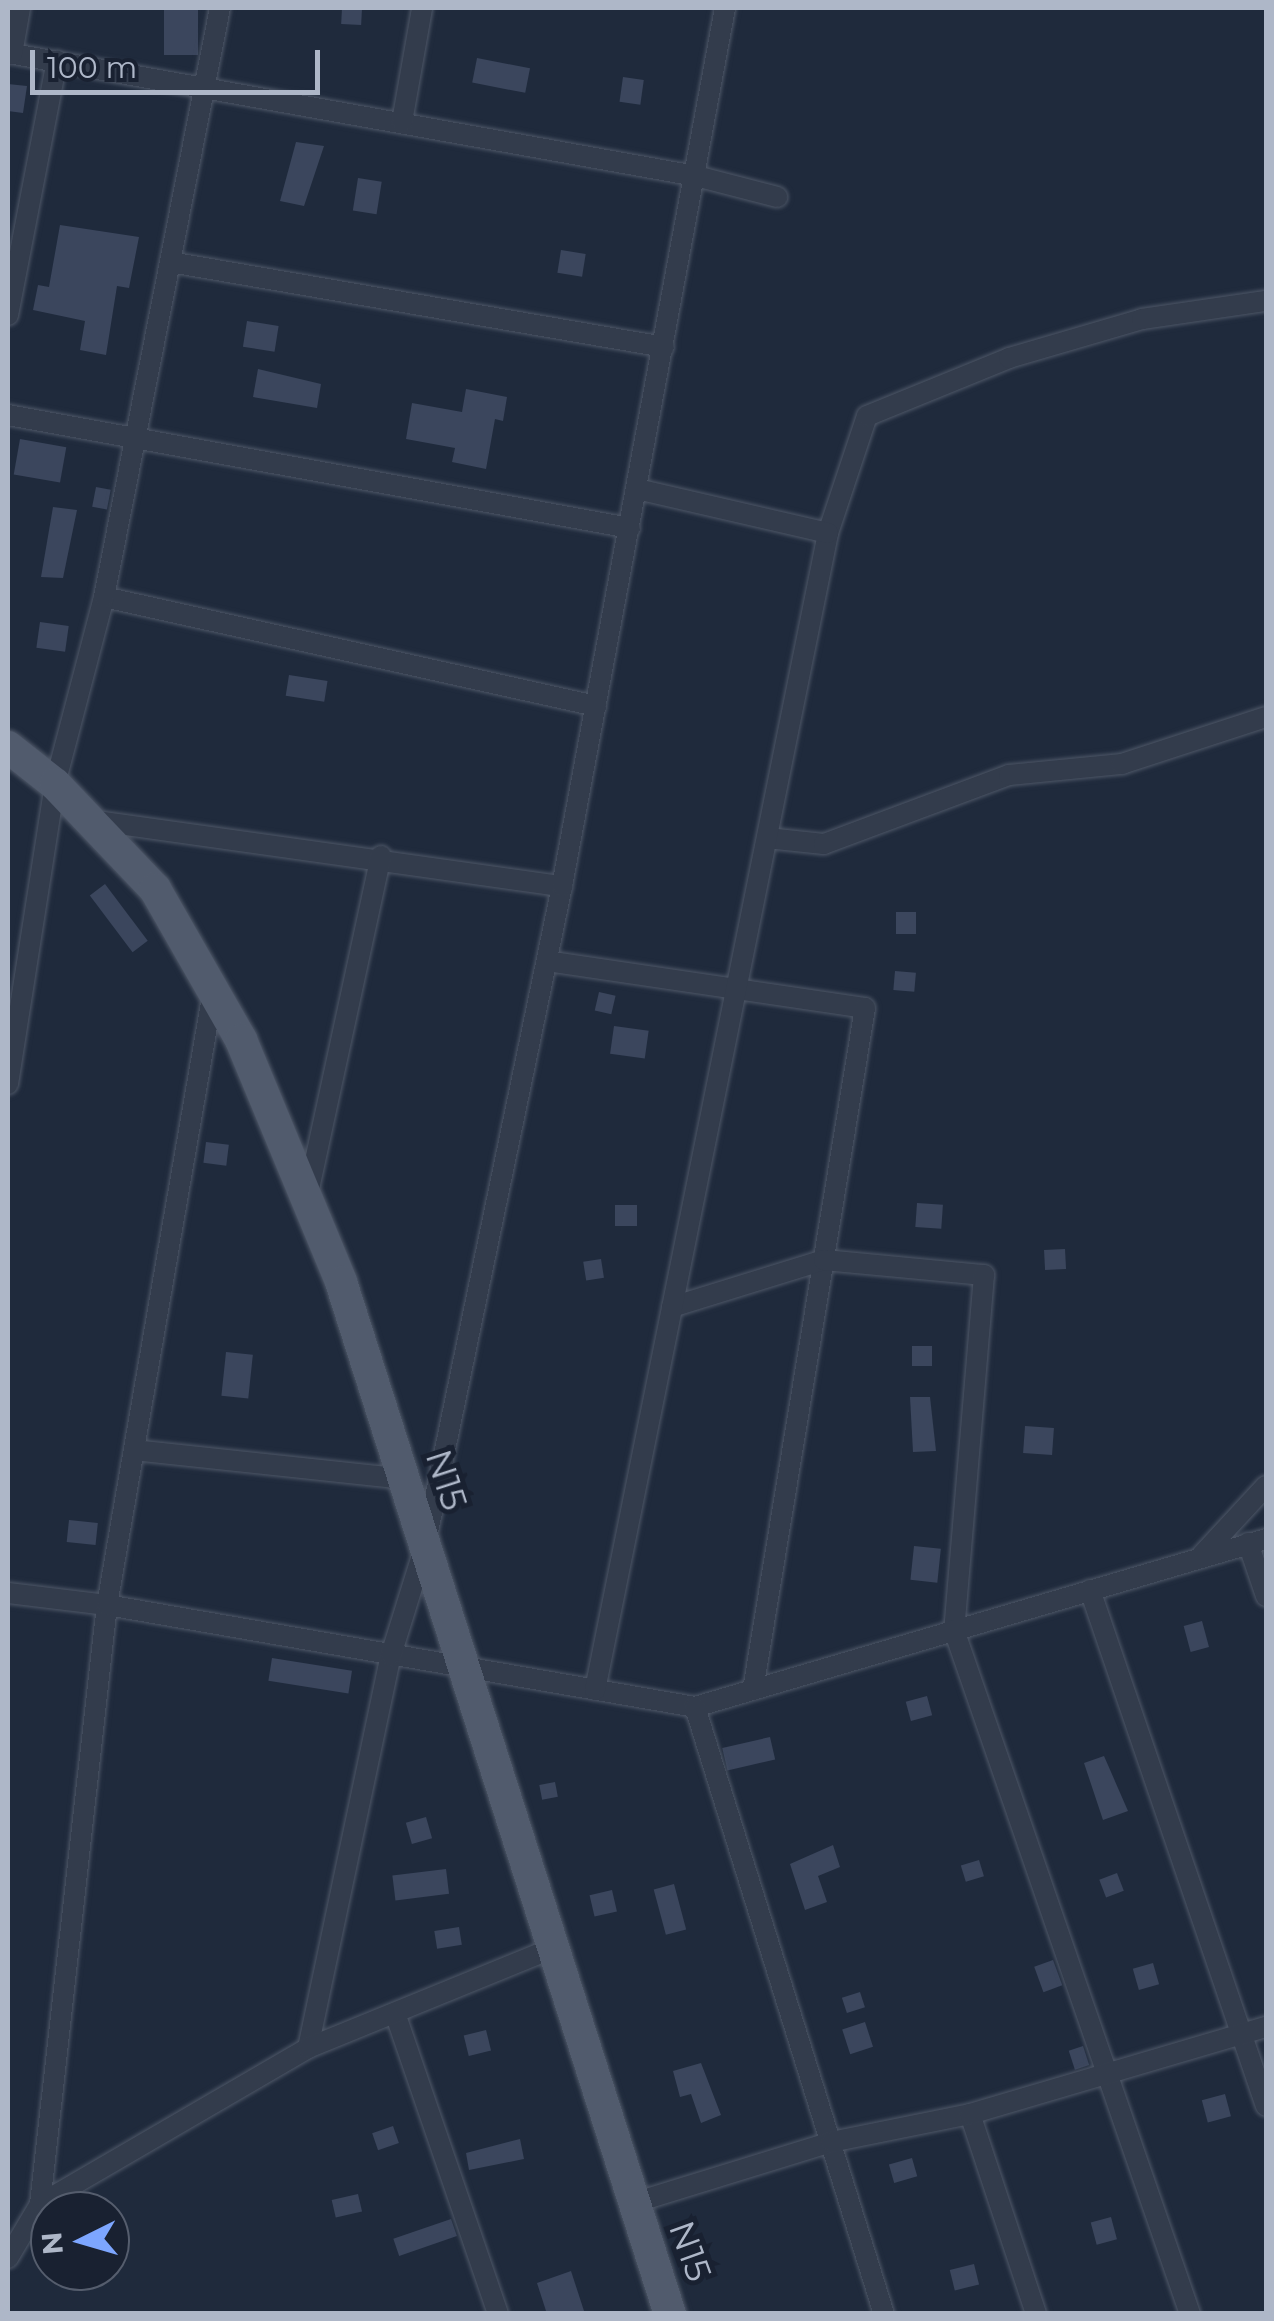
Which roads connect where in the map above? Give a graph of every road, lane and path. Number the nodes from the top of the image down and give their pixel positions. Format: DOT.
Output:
graph roads {
  1 [pos="20,8"];
  2 [pos="220,8"];
  3 [pos="422,8"];
  4 [pos="724,8"];
  5 [pos="10,53"];
  6 [pos="57,62"];
  7 [pos="205,86"];
  8 [pos="402,122"];
  9 [pos="696,176"];
  10 [pos="777,196"];
  11 [pos="16,230"];
  12 [pos="170,262"];
  13 [pos="1266,301"];
  14 [pos="8,315"];
  15 [pos="664,347"];
  16 [pos="8,415"];
  17 [pos="136,438"];
  18 [pos="637,488"];
  19 [pos="630,528"];
  20 [pos="828,532"];
  21 [pos="104,598"];
  22 [pos="596,706"];
  23 [pos="1266,717"];
  24 [pos="8,748"];
  25 [pos="55,784"];
  26 [pos="90,820"];
  27 [pos="766,838"];
  28 [pos="381,856"];
  29 [pos="562,886"];
  30 [pos="547,961"];
  31 [pos="214,992"];
  32 [pos="735,994"];
  33 [pos="8,1084"];
  34 [pos="307,1200"];
  35 [pos="824,1260"];
  36 [pos="672,1306"];
  37 [pos="134,1450"];
  38 [pos="404,1479"];
  39 [pos="1266,1486"];
  40 [pos="1257,1541"];
  41 [pos="426,1546"];
  42 [pos="1201,1557"];
  43 [pos="1090,1590"];
  44 [pos="8,1593"];
  45 [pos="1266,1596"];
  46 [pos="107,1604"];
  47 [pos="954,1630"];
  48 [pos="391,1655"];
  49 [pos="465,1668"];
  50 [pos="595,1690"];
  51 [pos="754,1690"];
  52 [pos="696,1707"];
  53 [pos="551,1949"];
  54 [pos="396,2012"];
  55 [pos="1266,2026"];
  56 [pos="1242,2035"];
  57 [pos="308,2048"];
  58 [pos="1106,2076"];
  59 [pos="1266,2106"];
  60 [pos="970,2114"];
  61 [pos="831,2142"];
  62 [pos="41,2191"];
  63 [pos="62,2191"];
  64 [pos="630,2204"];
  65 [pos="30,2221"];
  66 [pos="8,2258"];
  67 [pos="498,2314"];
  68 [pos="670,2314"];
  69 [pos="884,2314"];
  70 [pos="1036,2314"];
  71 [pos="1190,2314"];
  1 -- 5 [label="street"];
  2 -- 7 [label="street"];
  3 -- 8 [label="street"];
  4 -- 9 [label="street"];
  5 -- 6 [label="street"];
  6 -- 7 [label="street"];
  6 -- 11 [label="street"];
  7 -- 8 [label="street"];
  7 -- 12 [label="street"];
  8 -- 9 [label="street"];
  9 -- 10 [label="street"];
  9 -- 15 [label="street"];
  11 -- 14 [label="street"];
  12 -- 15 [label="street"];
  12 -- 17 [label="street"];
  13 -- 20 [label="street"];
  15 -- 18 [label="street"];
  16 -- 17 [label="street"];
  17 -- 19 [label="street"];
  17 -- 21 [label="street"];
  18 -- 19 [label="street"];
  18 -- 20 [label="street"];
  19 -- 22 [label="street"];
  20 -- 27 [label="street"];
  21 -- 22 [label="street"];
  21 -- 25 [label="street"];
  22 -- 29 [label="street"];
  23 -- 27 [label="street"];
  24 -- 25 [label="main road, N15"];
  25 -- 26 [label="main road, N15"];
  25 -- 33 [label="street"];
  26 -- 28 [label="street"];
  26 -- 31 [label="main road, N15"];
  27 -- 32 [label="street"];
  28 -- 29 [label="street"];
  28 -- 34 [label="street"];
  29 -- 30 [label="street"];
  30 -- 32 [label="street"];
  30 -- 41 [label="street"];
  31 -- 34 [label="main road, N15"];
  31 -- 37 [label="street"];
  32 -- 35 [label="street"];
  32 -- 36 [label="street"];
  34 -- 38 [label="main road, N15"];
  35 -- 36 [label="street"];
  35 -- 47 [label="street"];
  35 -- 51 [label="street"];
  36 -- 50 [label="street"];
  37 -- 38 [label="street"];
  37 -- 46 [label="street"];
  38 -- 41 [label="main road, N15"];
  39 -- 42 [label="street"];
  40 -- 42 [label="street"];
  40 -- 45 [label="street"];
  41 -- 48 [label="street"];
  41 -- 49 [label="main road, N15"];
  42 -- 43 [label="street"];
  43 -- 47 [label="street"];
  43 -- 56 [label="street"];
  44 -- 46 [label="street"];
  46 -- 48 [label="street"];
  46 -- 62 [label="street"];
  47 -- 51 [label="street"];
  47 -- 58 [label="street"];
  48 -- 49 [label="street"];
  48 -- 57 [label="street"];
  49 -- 50 [label="street"];
  49 -- 53 [label="main road, N15"];
  50 -- 52 [label="street"];
  51 -- 52 [label="street"];
  52 -- 61 [label="street"];
  53 -- 54 [label="street"];
  53 -- 64 [label="main road, N15"];
  54 -- 57 [label="street"];
  54 -- 67 [label="street"];
  55 -- 56 [label="street"];
  56 -- 58 [label="street"];
  56 -- 59 [label="street"];
  57 -- 63 [label="street"];
  58 -- 60 [label="street"];
  58 -- 71 [label="street"];
  60 -- 61 [label="street"];
  60 -- 70 [label="street"];
  61 -- 64 [label="street"];
  61 -- 69 [label="street"];
  64 -- 68 [label="main road, N15"];
  65 -- 66 [label="street"];
}
